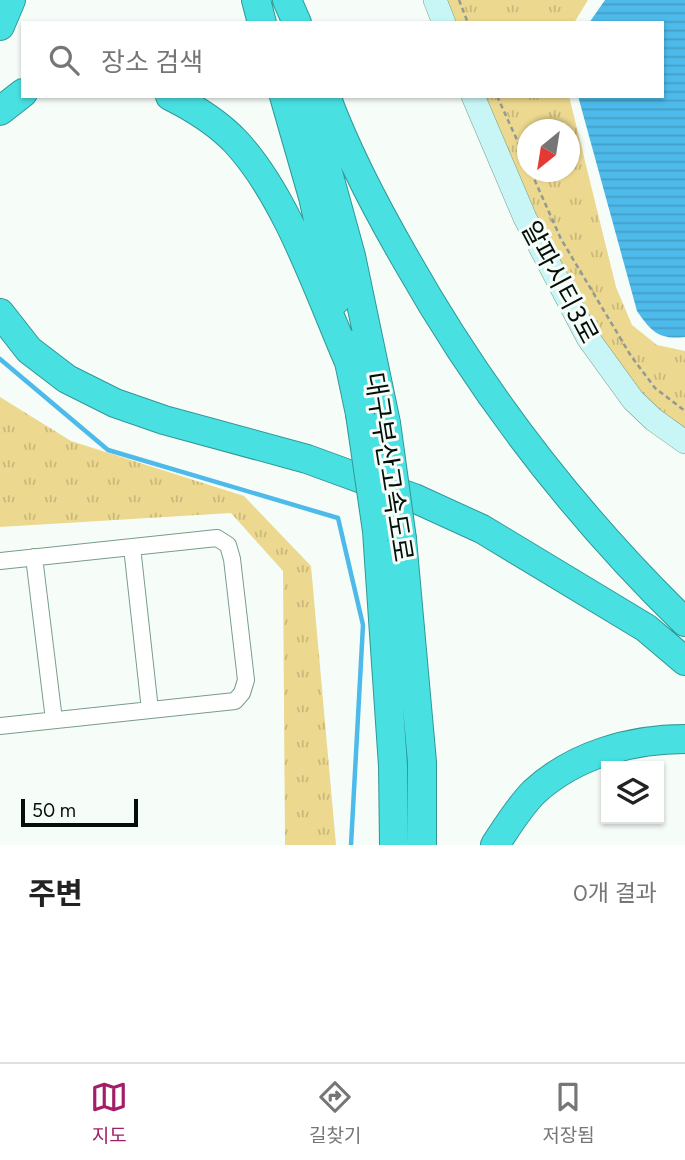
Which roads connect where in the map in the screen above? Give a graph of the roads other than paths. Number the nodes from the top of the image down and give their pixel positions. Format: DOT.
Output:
graph roads {
  1 [pos="11,0"];
  2 [pos="256,0"];
  3 [pos="275,0"];
  4 [pos="287,0"];
  5 [pos="435,0"];
  6 [pos="261,21"];
  7 [pos="281,21"];
  8 [pos="296,21"];
  9 [pos="443,21"];
  10 [pos="0,26"];
  11 [pos="21,95"];
  12 [pos="174,98"];
  13 [pos="285,98"];
  14 [pos="308,98"];
  15 [pos="327,98"];
  16 [pos="475,98"];
  17 [pos="0,111"];
  18 [pos="0,300"];
  19 [pos="0,313"];
  20 [pos="349,362"];
  21 [pos="373,418"];
  22 [pos="685,442"];
  23 [pos="389,535"];
  24 [pos="132,547"];
  25 [pos="34,557"];
  26 [pos="0,561"];
  27 [pos="685,622"];
  28 [pos="685,643"];
  29 [pos="685,662"];
  30 [pos="150,710"];
  31 [pos="54,720"];
  32 [pos="0,726"];
  33 [pos="685,739"];
  34 [pos="394,845"];
  35 [pos="422,845"];
  36 [pos="495,845"];
  1 -- 10 [label="highway"];
  2 -- 6 [label="highway"];
  3 -- 7 [label="highway"];
  4 -- 8 [label="highway"];
  5 -- 9 [label="street"];
  11 -- 17 [label="highway"];
  12 -- 20 [label="highway"];
  13 -- 20 [label="highway, 대구부산고속도로"];
  14 -- 21 [label="highway, 대구부산고속도로"];
  15 -- 27 [label="highway"];
  16 -- 22 [label="street, 알파시티3로"];
  18 -- 28 [label="highway"];
  19 -- 29 [label="highway"];
  20 -- 21 [label="highway, 대구부산고속도로"];
  21 -- 23 [label="highway, 대구부산고속도로, bridge"];
  23 -- 34 [label="highway, 대구부산고속도로"];
  23 -- 35 [label="highway, 대구부산고속도로"];
  24 -- 25 [label="street"];
  24 -- 30 [label="street"];
  24 -- 30 [label="street"];
  25 -- 26 [label="street"];
  25 -- 31 [label="street"];
  30 -- 31 [label="street"];
  31 -- 32 [label="street"];
  33 -- 36 [label="highway"];
}
